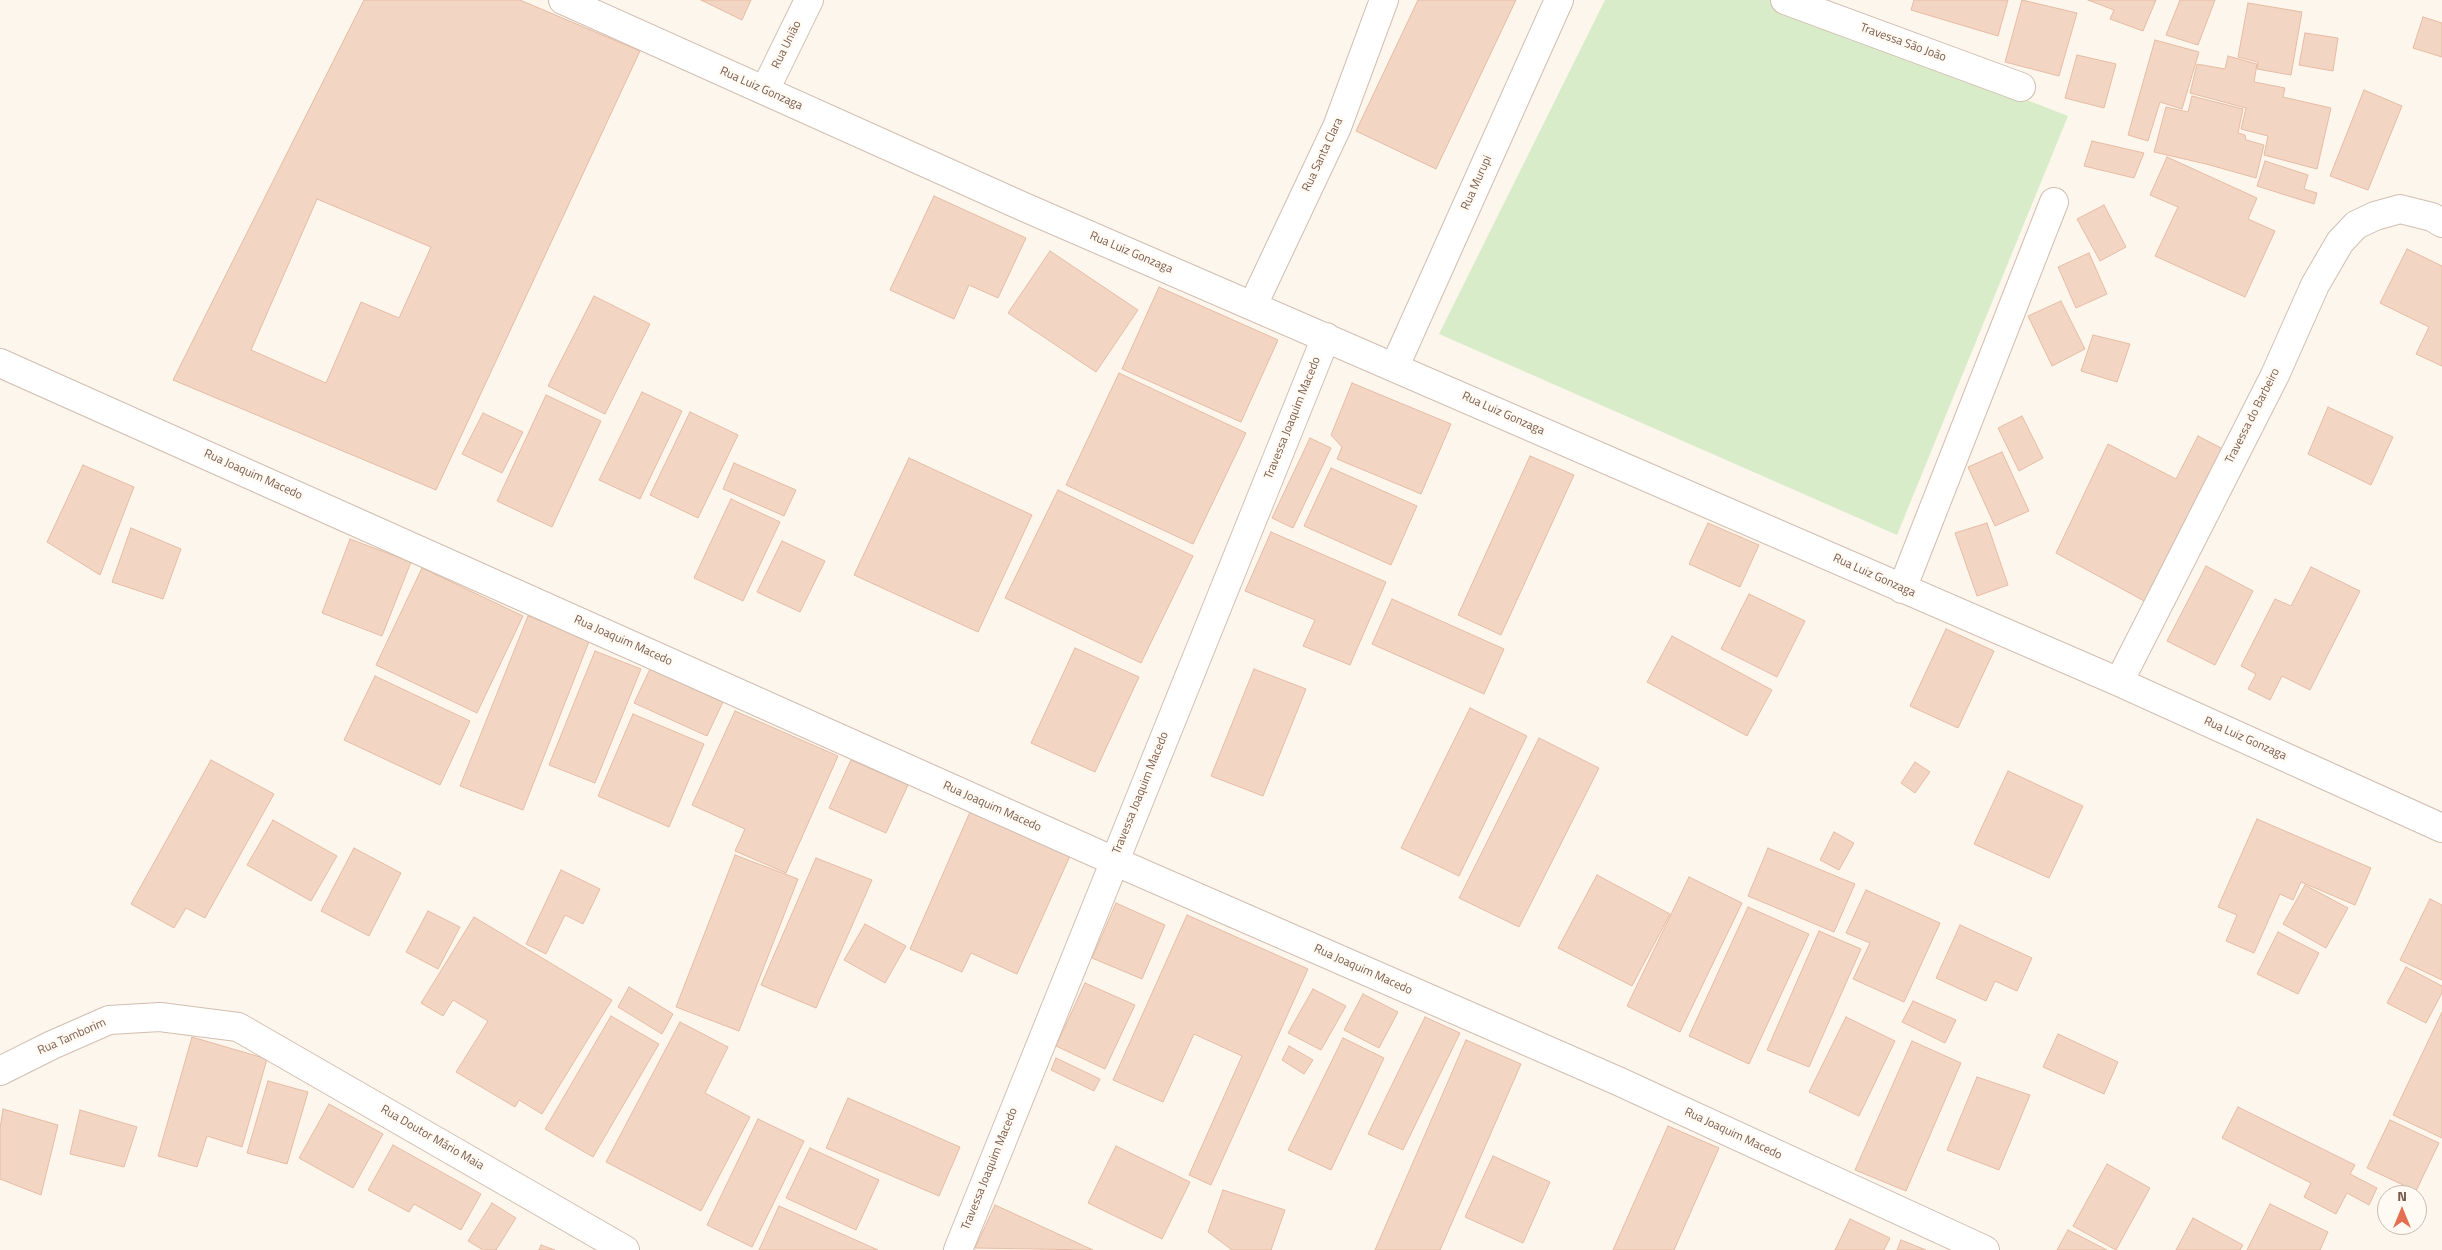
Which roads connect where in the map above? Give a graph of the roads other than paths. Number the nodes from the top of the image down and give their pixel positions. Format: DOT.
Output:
graph roads {
  1 [pos="563,0"];
  2 [pos="809,0"];
  3 [pos="1384,0"];
  4 [pos="1559,0"];
  5 [pos="1785,0"];
  6 [pos="2021,87"];
  7 [pos="766,90"];
  8 [pos="2054,202"];
  9 [pos="2437,220"];
  10 [pos="1252,305"];
  11 [pos="1326,338"];
  12 [pos="0,362"];
  13 [pos="1395,366"];
  14 [pos="1902,589"];
  15 [pos="2119,682"];
  16 [pos="2442,828"];
  17 [pos="1114,861"];
  18 [pos="238,1026"];
  19 [pos="0,1072"];
  20 [pos="625,1250"];
  21 [pos="958,1250"];
  22 [pos="1985,1250"];
  1 -- 7 [label="street, Rua Luiz Gonzaga"];
  2 -- 7 [label="street, Rua União"];
  3 -- 10 [label="street, Rua Santa Clara"];
  4 -- 13 [label="street, Rua Murupi"];
  5 -- 6 [label="street, Travessa São João"];
  7 -- 10 [label="street, Rua Luiz Gonzaga"];
  8 -- 14 [label="street"];
  9 -- 15 [label="street, Travessa do Barbeiro"];
  10 -- 11 [label="street, Rua Luiz Gonzaga"];
  11 -- 13 [label="street, Rua Luiz Gonzaga"];
  11 -- 17 [label="street, Travessa Joaquim Macedo"];
  12 -- 17 [label="street, Rua Joaquim Macedo"];
  13 -- 14 [label="street, Rua Luiz Gonzaga"];
  14 -- 15 [label="street, Rua Luiz Gonzaga"];
  15 -- 16 [label="street, Rua Luiz Gonzaga"];
  17 -- 21 [label="street, Travessa Joaquim Macedo"];
  17 -- 22 [label="street, Rua Joaquim Macedo"];
  18 -- 19 [label="street, Rua Tamborim"];
  18 -- 20 [label="street, Rua Doutor Mário Maia"];
}
